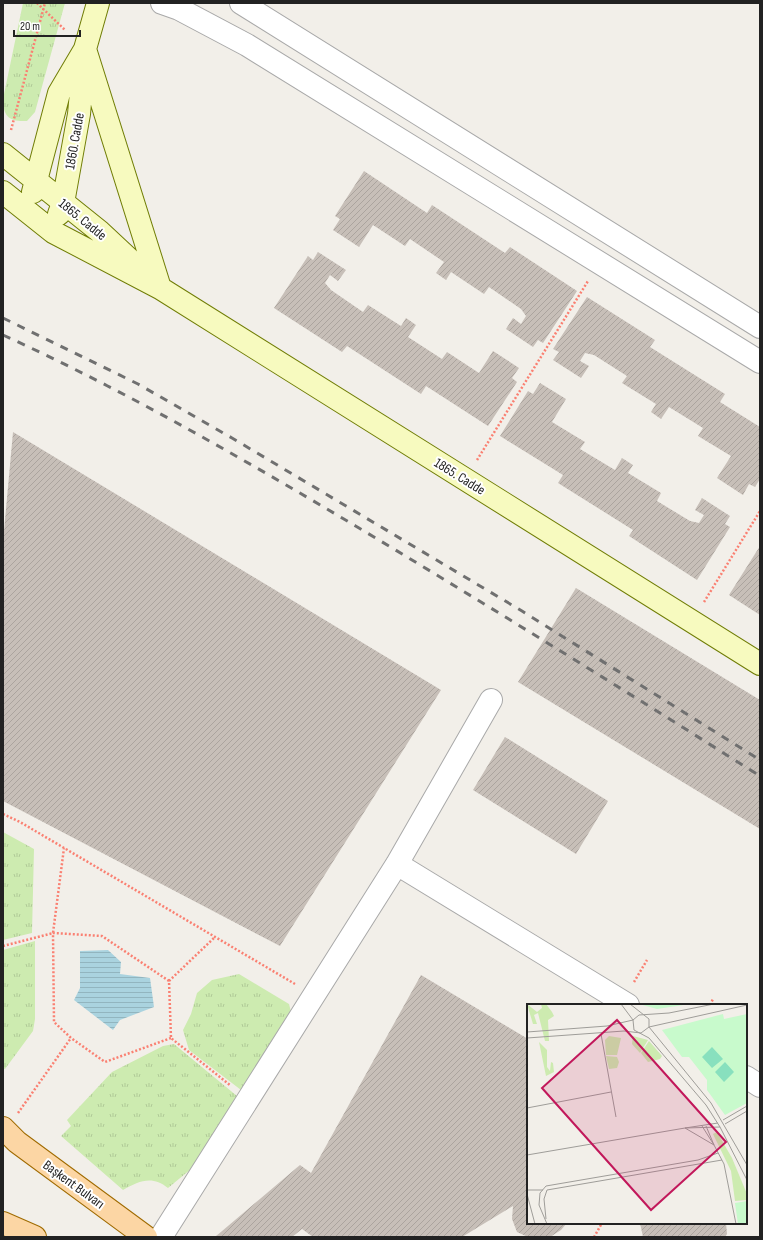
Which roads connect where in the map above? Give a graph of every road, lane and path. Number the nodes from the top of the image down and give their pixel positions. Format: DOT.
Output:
graph roads {
  1 [pos="37,3"];
  2 [pos="44,3"];
  3 [pos="98,3"];
  4 [pos="162,3"];
  5 [pos="241,3"];
  6 [pos="43,9"];
  7 [pos="65,30"];
  8 [pos="85,49"];
  9 [pos="11,130"];
  10 [pos="3,154"];
  11 [pos="36,180"];
  12 [pos="3,192"];
  13 [pos="63,202"];
  14 [pos="28,211"];
  15 [pos="53,232"];
  16 [pos="599,262"];
  17 [pos="160,288"];
  18 [pos="760,327"];
  19 [pos="760,362"];
  20 [pos="465,479"];
  21 [pos="760,511"];
  22 [pos="692,621"];
  23 [pos="760,664"];
  24 [pos="492,700"];
  25 [pos="3,814"];
  26 [pos="64,848"];
  27 [pos="397,864"];
  28 [pos="53,933"];
  29 [pos="215,936"];
  30 [pos="3,946"];
  31 [pos="168,981"];
  32 [pos="314,996"];
  33 [pos="713,999"];
  34 [pos="626,1004"];
  35 [pos="710,1004"];
  36 [pos="71,1038"];
  37 [pos="171,1038"];
  38 [pos="747,1078"];
  39 [pos="760,1086"];
  40 [pos="248,1100"];
  41 [pos="10,1122"];
  42 [pos="3,1223"];
  43 [pos="601,1224"];
  44 [pos="35,1237"];
  45 [pos="146,1237"];
  46 [pos="161,1237"];
  47 [pos="594,1237"];
  1 -- 6 [label="path"];
  2 -- 6 [label="path"];
  3 -- 8 [label="street, 1860. Cadde"];
  4 -- 16 [label="street"];
  5 -- 18 [label="street"];
  6 -- 7 [label="path"];
  6 -- 9 [label="path"];
  8 -- 11 [label="street, 1860. Cadde"];
  8 -- 13 [label="street, 1860. Cadde"];
  8 -- 17 [label="street"];
  10 -- 11 [label="street, 1865. Cadde"];
  11 -- 13 [label="street, 1865. Cadde"];
  11 -- 14 [label="street, 1860. Cadde"];
  12 -- 14 [label="street, 1865. Cadde"];
  13 -- 15 [label="street, 1860. Cadde"];
  13 -- 17 [label="street, 1865. Cadde"];
  14 -- 15 [label="street, 1865. Cadde"];
  15 -- 17 [label="street, 1865. Cadde"];
  16 -- 19 [label="street"];
  16 -- 20 [label="path"];
  17 -- 20 [label="street, 1865. Cadde"];
  20 -- 22 [label="street, 1865. Cadde"];
  21 -- 22 [label="path"];
  22 -- 23 [label="street, 1865. Cadde"];
  24 -- 27 [label="street"];
  25 -- 26 [label="path"];
  26 -- 28 [label="path"];
  26 -- 29 [label="path"];
  27 -- 32 [label="street"];
  27 -- 34 [label="street"];
  28 -- 30 [label="path"];
  28 -- 31 [label="path"];
  28 -- 36 [label="path"];
  29 -- 31 [label="path"];
  29 -- 32 [label="path"];
  31 -- 37 [label="path"];
  32 -- 40 [label="street"];
  33 -- 35 [label="path"];
  36 -- 37 [label="path"];
  36 -- 41 [label="path"];
  37 -- 40 [label="path"];
  38 -- 39 [label="street"];
  40 -- 46 [label="street"];
  41 -- 45 [label="main road, Başkent Bulvarı"];
  42 -- 44 [label="main road"];
  43 -- 47 [label="path"];
}
